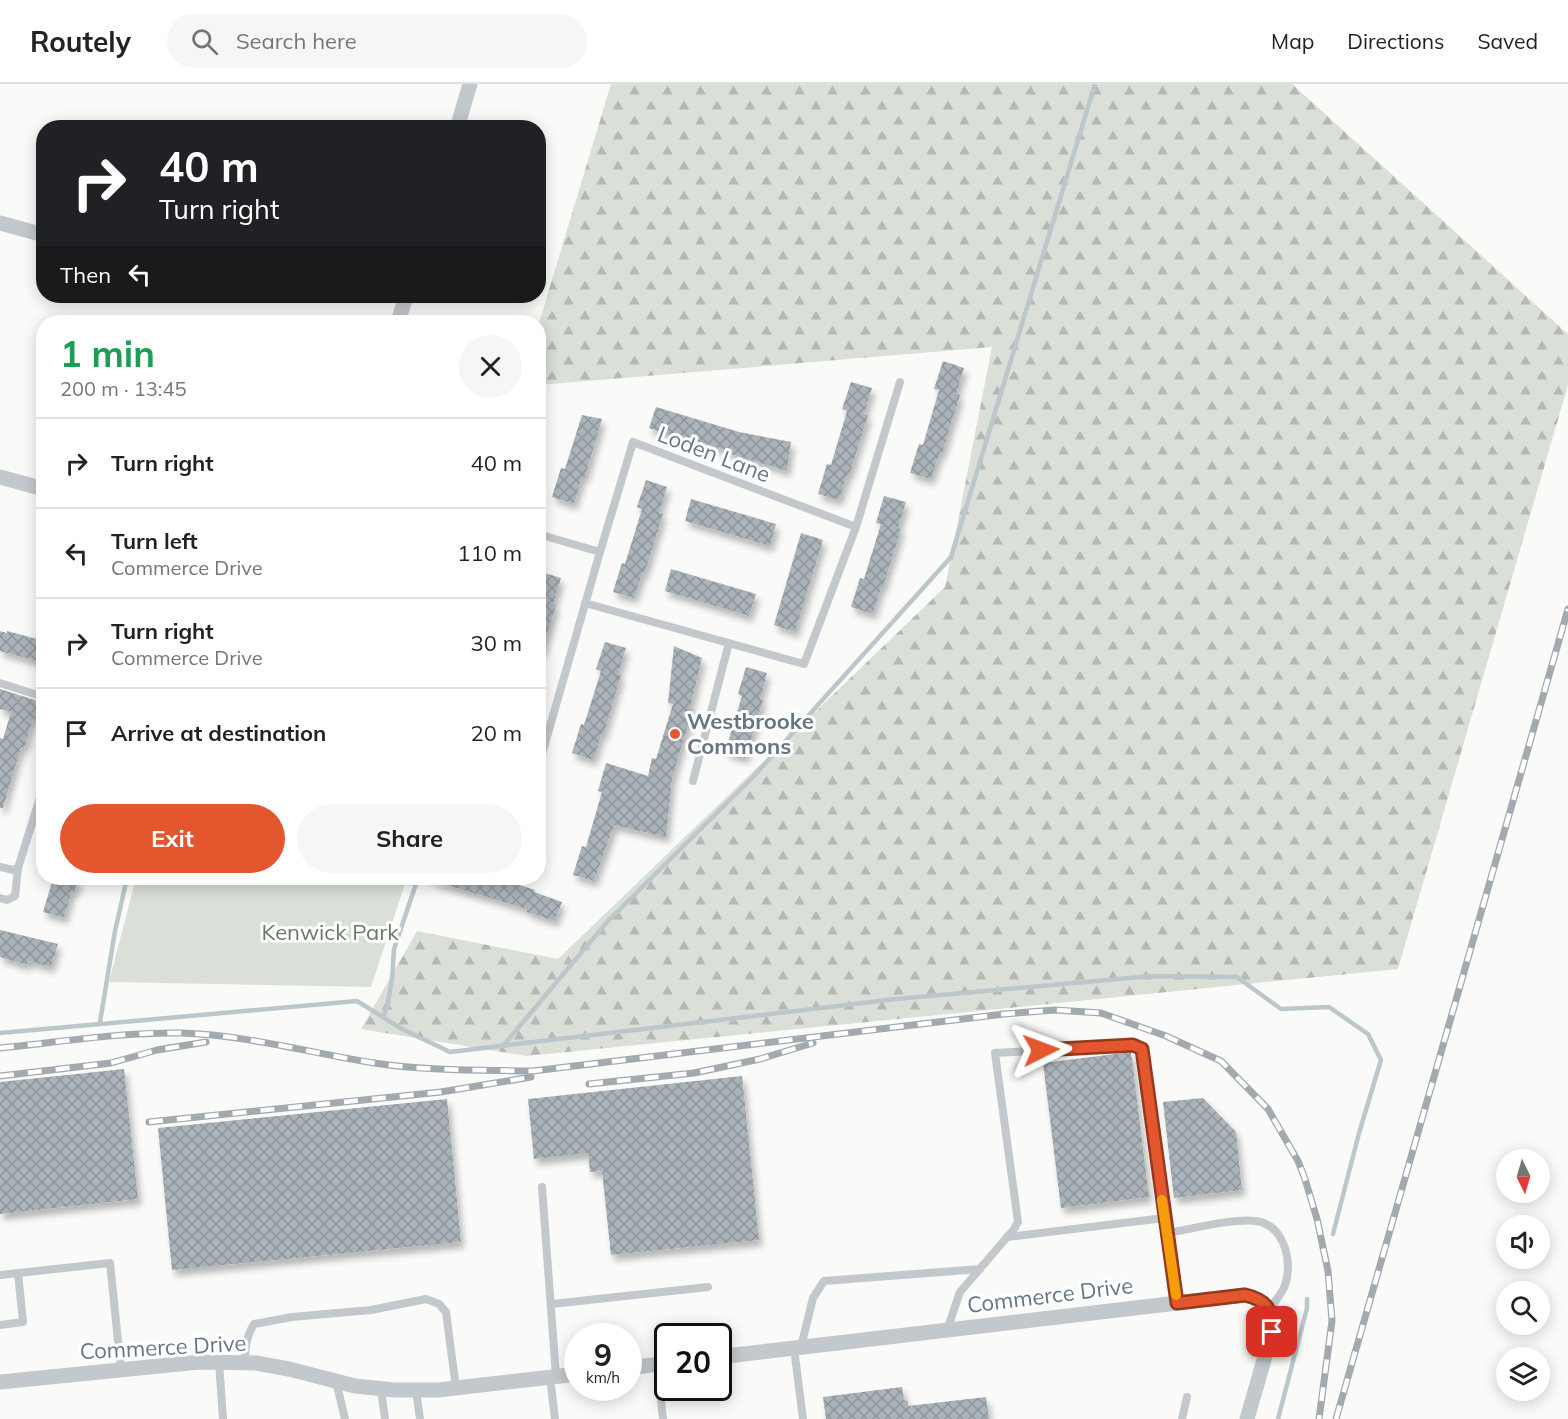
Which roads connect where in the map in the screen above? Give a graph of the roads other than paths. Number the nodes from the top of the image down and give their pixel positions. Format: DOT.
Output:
graph roads {
  1 [pos="470,84"];
  2 [pos="459,120"];
  3 [pos="0,223"];
  4 [pos="36,233"];
  5 [pos="900,382"];
  6 [pos="0,477"];
  7 [pos="36,487"];
  8 [pos="856,527"];
  9 [pos="546,536"];
  10 [pos="600,552"];
  11 [pos="585,603"];
  12 [pos="729,644"];
  13 [pos="0,683"];
  14 [pos="36,694"];
  15 [pos="546,740"];
  16 [pos="693,781"];
  17 [pos="36,811"];
  18 [pos="0,867"];
  19 [pos="18,868"];
  20 [pos="0,898"];
  21 [pos="542,1187"];
  22 [pos="1164,1218"];
  23 [pos="1167,1233"];
  24 [pos="1007,1237"];
  25 [pos="980,1269"];
  26 [pos="18,1273"];
  27 [pos="0,1275"];
  28 [pos="708,1287"];
  29 [pos="1177,1303"];
  30 [pos="552,1304"];
  31 [pos="1270,1309"];
  32 [pos="0,1325"];
  33 [pos="947,1330"];
  34 [pos="797,1348"];
  35 [pos="732,1355"];
  36 [pos="219,1362"];
  37 [pos="245,1363"];
  38 [pos="121,1370"];
  39 [pos="564,1375"];
  40 [pos="553,1376"];
  41 [pos="336,1381"];
  42 [pos="0,1382"];
  43 [pos="456,1388"];
  44 [pos="381,1389"];
  45 [pos="416,1391"];
  46 [pos="1187,1397"];
  47 [pos="663,1401"];
  48 [pos="223,1419"];
  49 [pos="345,1419"];
  50 [pos="385,1419"];
  51 [pos="420,1419"];
  52 [pos="555,1419"];
  53 [pos="663,1419"];
  54 [pos="803,1419"];
  55 [pos="1182,1419"];
  56 [pos="1247,1419"];
  1 -- 2 [label="street"];
  3 -- 4 [label="street"];
  5 -- 8 [label="lane"];
  6 -- 7 [label="street"];
  8 -- 10 [label="lane, Loden Lane"];
  8 -- 12 [label="lane"];
  9 -- 10 [label="lane"];
  10 -- 11 [label="lane, Loden Lane"];
  11 -- 12 [label="lane"];
  11 -- 15 [label="lane, Loden Lane"];
  12 -- 16 [label="lane"];
  13 -- 14 [label="lane"];
  17 -- 19 [label="lane"];
  18 -- 19 [label="lane"];
  19 -- 20 [label="lane"];
  21 -- 30 [label="lane"];
  22 -- 23 [label="lane"];
  22 -- 24 [label="lane"];
  22 -- 24 [label="lane"];
  23 -- 29 [label="lane"];
  23 -- 31 [label="lane"];
  24 -- 25 [label="lane"];
  25 -- 33 [label="lane"];
  25 -- 34 [label="lane"];
  26 -- 27 [label="lane"];
  26 -- 32 [label="lane"];
  26 -- 38 [label="lane"];
  28 -- 30 [label="lane"];
  29 -- 31 [label="street, Commerce Drive"];
  29 -- 33 [label="street, Commerce Drive"];
  30 -- 40 [label="lane"];
  31 -- 56 [label="street"];
  33 -- 34 [label="street, Commerce Drive"];
  34 -- 35 [label="street, Commerce Drive"];
  34 -- 54 [label="lane"];
  36 -- 37 [label="street, Commerce Drive"];
  36 -- 38 [label="street, Commerce Drive"];
  36 -- 48 [label="lane"];
  37 -- 41 [label="street, Commerce Drive"];
  37 -- 43 [label="lane"];
  38 -- 42 [label="street, Commerce Drive"];
  39 -- 40 [label="street, Commerce Drive"];
  40 -- 43 [label="street, Commerce Drive"];
  40 -- 52 [label="lane"];
  41 -- 44 [label="street, Commerce Drive"];
  41 -- 49 [label="lane"];
  43 -- 45 [label="street, Commerce Drive"];
  44 -- 45 [label="street, Commerce Drive"];
  44 -- 50 [label="lane"];
  45 -- 51 [label="lane"];
  46 -- 55 [label="lane"];
  47 -- 53 [label="lane"];
}
